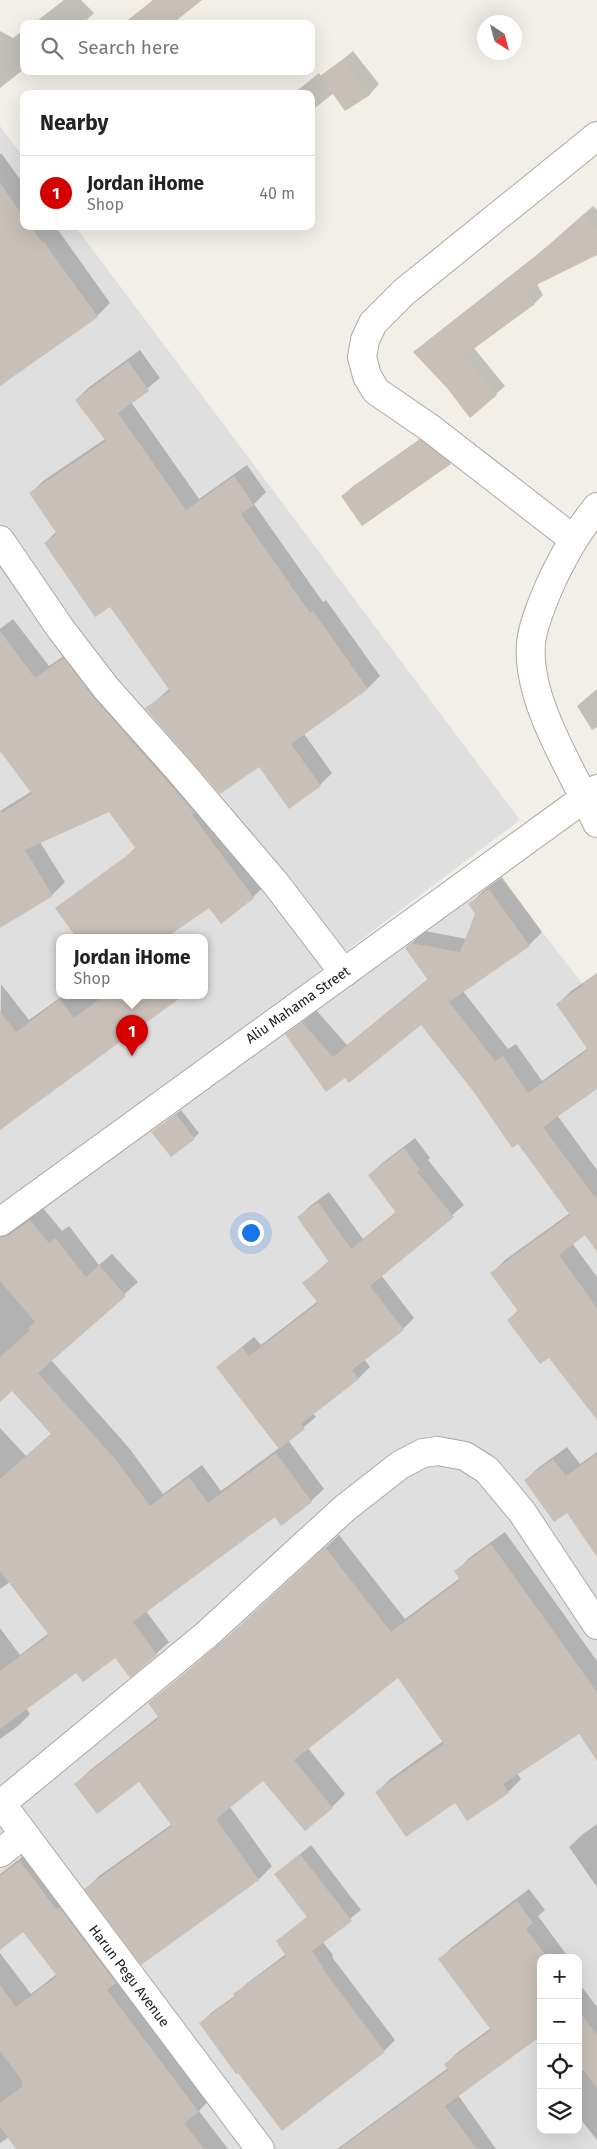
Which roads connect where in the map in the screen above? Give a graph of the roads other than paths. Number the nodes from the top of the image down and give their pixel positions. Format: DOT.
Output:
graph roads {
  1 [pos="597,136"];
  2 [pos="597,507"];
  3 [pos="573,539"];
  4 [pos="0,540"];
  5 [pos="591,794"];
  6 [pos="597,823"];
  7 [pos="344,973"];
  8 [pos="0,1222"];
  9 [pos="597,1625"];
  10 [pos="1,1803"];
  11 [pos="23,1835"];
  12 [pos="0,1853"];
  13 [pos="260,2149"];
  1 -- 3 [label="street"];
  2 -- 3 [label="street"];
  3 -- 5 [label="street"];
  4 -- 7 [label="street"];
  5 -- 6 [label="street"];
  5 -- 7 [label="street, Aliu Mahama Street"];
  7 -- 8 [label="street, Aliu Mahama Street"];
  9 -- 10 [label="street"];
  10 -- 11 [label="street, Harun Pegu Avenue"];
  11 -- 12 [label="street"];
  11 -- 13 [label="street, Harun Pegu Avenue"];
}
